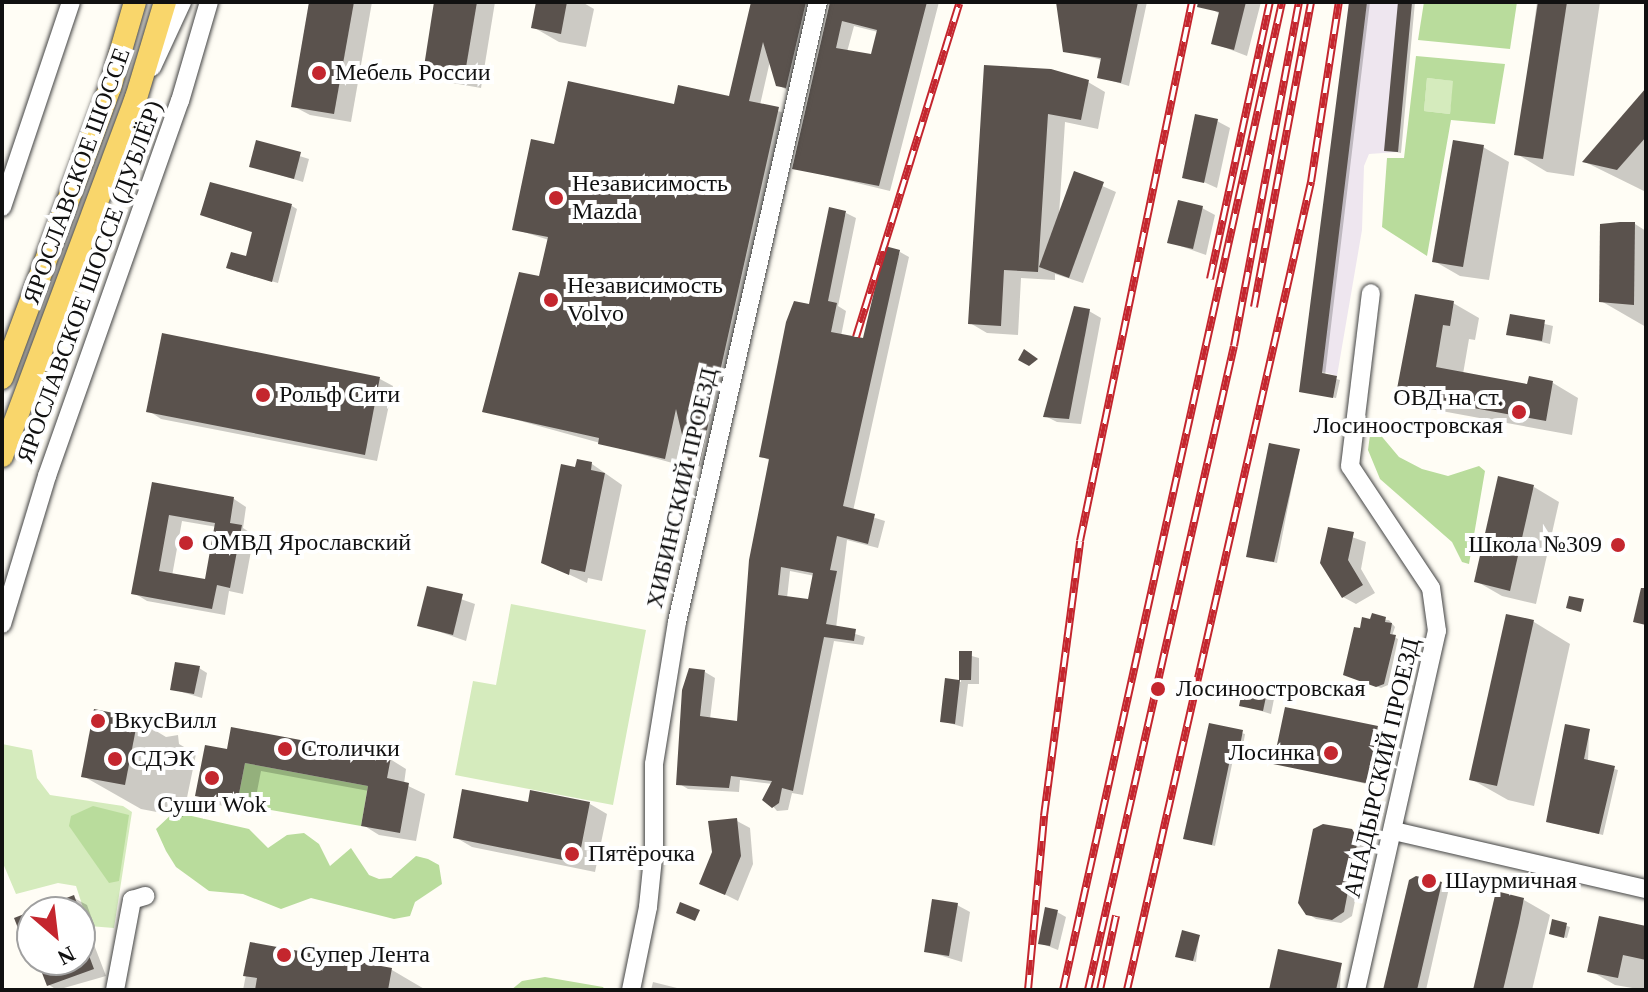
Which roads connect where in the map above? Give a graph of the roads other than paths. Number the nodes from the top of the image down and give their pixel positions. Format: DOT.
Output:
graph roads {
  1 [pos="71,2"];
  2 [pos="135,2"];
  3 [pos="165,2"];
  4 [pos="182,2"];
  5 [pos="209,2"];
  6 [pos="818,2"];
  7 [pos="136,98"];
  8 [pos="2,207"];
  9 [pos="1371,293"];
  10 [pos="2,378"];
  11 [pos="2,456"];
  12 [pos="2,624"];
  13 [pos="1394,831"];
  14 [pos="1646,889"];
  15 [pos="145,896"];
  16 [pos="115,990"];
  17 [pos="631,990"];
  18 [pos="1356,990"];
  1 -- 8 [label="street"];
  2 -- 10 [label="main road, ЯРОСЛАВСКОЕ ШОССЕ"];
  3 -- 7 [label="main road, ЯРОСЛАВСКОЕ ШОССЕ"];
  4 -- 7 [label="street"];
  5 -- 12 [label="street, ЯРОСЛАВСКОЕ ШОССЕ (ДУБЛЁР)"];
  6 -- 17 [label="street, ХИБИНСКИЙ ПРОЕЗД"];
  7 -- 11 [label="main road, ЯРОСЛАВСКОЕ ШОССЕ"];
  9 -- 13 [label="street, АНАДЫРСКИЙ ПРОЕЗД"];
  13 -- 14 [label="street"];
  13 -- 18 [label="street, АНАДЫРСКИЙ ПРОЕЗД"];
  15 -- 16 [label="street"];
}
